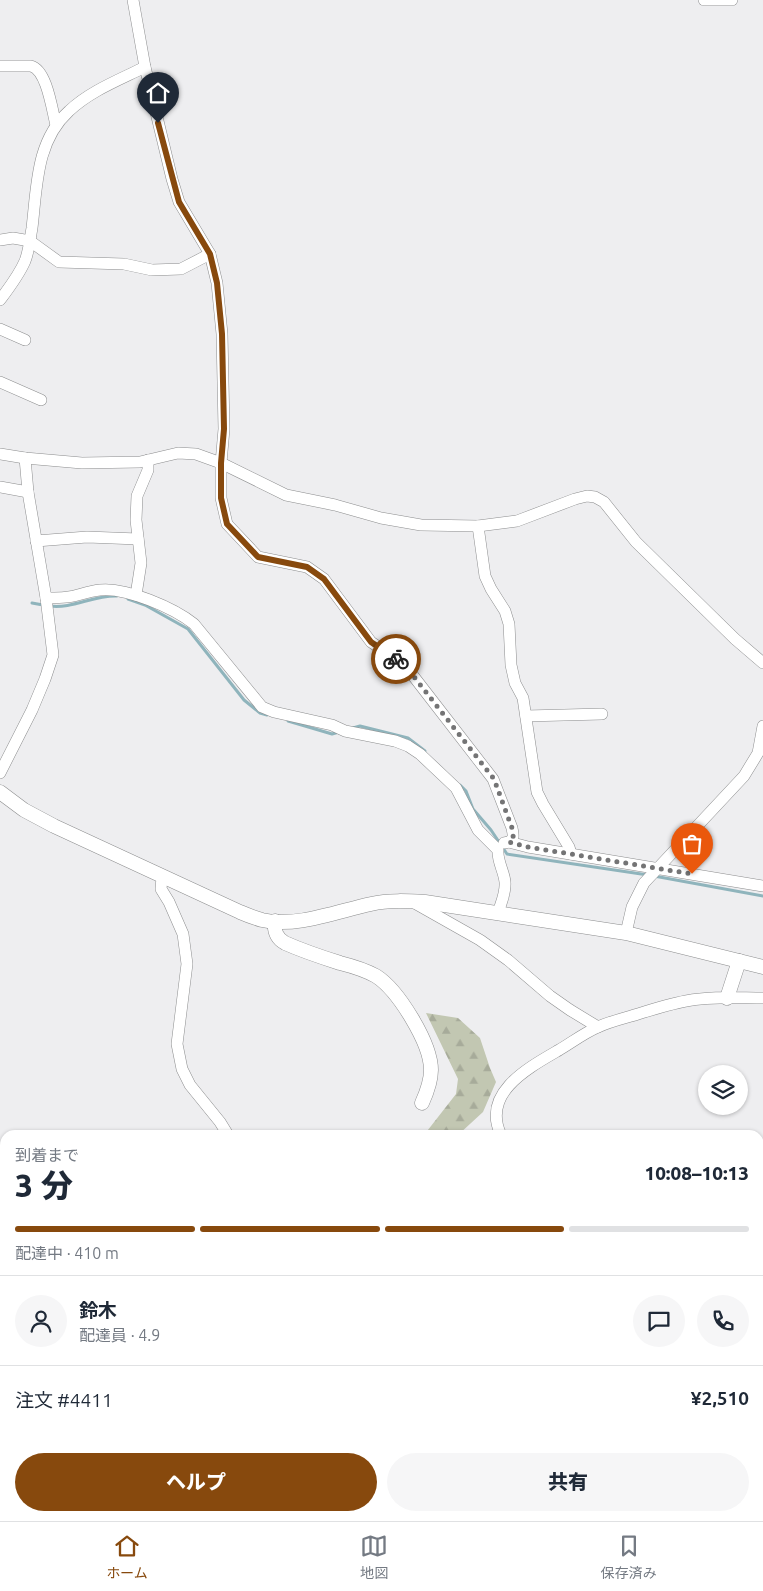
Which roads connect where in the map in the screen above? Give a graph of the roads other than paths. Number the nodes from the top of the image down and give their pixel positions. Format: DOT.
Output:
graph roads {
  1 [pos="133,0"];
  2 [pos="704,0"];
  3 [pos="732,0"];
  4 [pos="0,66"];
  5 [pos="144,67"];
  6 [pos="56,125"];
  7 [pos="0,240"];
  8 [pos="30,241"];
  9 [pos="210,254"];
  10 [pos="0,300"];
  11 [pos="0,329"];
  12 [pos="25,340"];
  13 [pos="0,382"];
  14 [pos="40,400"];
  15 [pos="0,454"];
  16 [pos="25,458"];
  17 [pos="148,460"];
  18 [pos="221,463"];
  19 [pos="0,487"];
  20 [pos="28,492"];
  21 [pos="478,526"];
  22 [pos="138,539"];
  23 [pos="36,541"];
  24 [pos="136,595"];
  25 [pos="46,598"];
  26 [pos="763,663"];
  27 [pos="602,714"];
  28 [pos="526,716"];
  29 [pos="763,726"];
  30 [pos="0,773"];
  31 [pos="0,792"];
  32 [pos="509,842"];
  33 [pos="498,850"];
  34 [pos="571,854"];
  35 [pos="656,868"];
  36 [pos="162,877"];
  37 [pos="763,886"];
  38 [pos="411,901"];
  39 [pos="498,913"];
  40 [pos="275,921"];
  41 [pos="626,933"];
  42 [pos="739,961"];
  43 [pos="763,967"];
  44 [pos="727,998"];
  45 [pos="763,998"];
  46 [pos="598,1027"];
  47 [pos="422,1103"];
  48 [pos="225,1130"];
  49 [pos="499,1130"];
  1 -- 5 [label="street"];
  2 -- 3 [label="street"];
  4 -- 6 [label="street"];
  5 -- 6 [label="street"];
  5 -- 9 [label="street"];
  6 -- 8 [label="street"];
  7 -- 8 [label="street"];
  8 -- 9 [label="street"];
  8 -- 10 [label="street"];
  9 -- 18 [label="street"];
  11 -- 12 [label="street"];
  13 -- 14 [label="street"];
  15 -- 16 [label="street"];
  16 -- 17 [label="street"];
  16 -- 20 [label="street"];
  17 -- 18 [label="street"];
  17 -- 22 [label="street"];
  18 -- 21 [label="street"];
  18 -- 32 [label="street"];
  19 -- 20 [label="street"];
  20 -- 23 [label="street"];
  21 -- 26 [label="street"];
  21 -- 28 [label="street"];
  22 -- 23 [label="street"];
  22 -- 24 [label="street"];
  23 -- 25 [label="street"];
  24 -- 25 [label="street"];
  24 -- 33 [label="street"];
  25 -- 30 [label="street"];
  27 -- 28 [label="street"];
  28 -- 34 [label="street"];
  29 -- 35 [label="street"];
  31 -- 36 [label="street"];
  32 -- 33 [label="street"];
  32 -- 34 [label="street"];
  33 -- 39 [label="street"];
  34 -- 35 [label="street"];
  35 -- 37 [label="street"];
  35 -- 41 [label="street"];
  36 -- 40 [label="street"];
  36 -- 48 [label="street"];
  38 -- 39 [label="street"];
  38 -- 40 [label="street"];
  38 -- 46 [label="street"];
  39 -- 41 [label="street"];
  40 -- 47 [label="street"];
  41 -- 42 [label="street"];
  42 -- 43 [label="street"];
  42 -- 44 [label="street"];
  44 -- 45 [label="street"];
  44 -- 46 [label="street"];
  46 -- 49 [label="street"];
}
